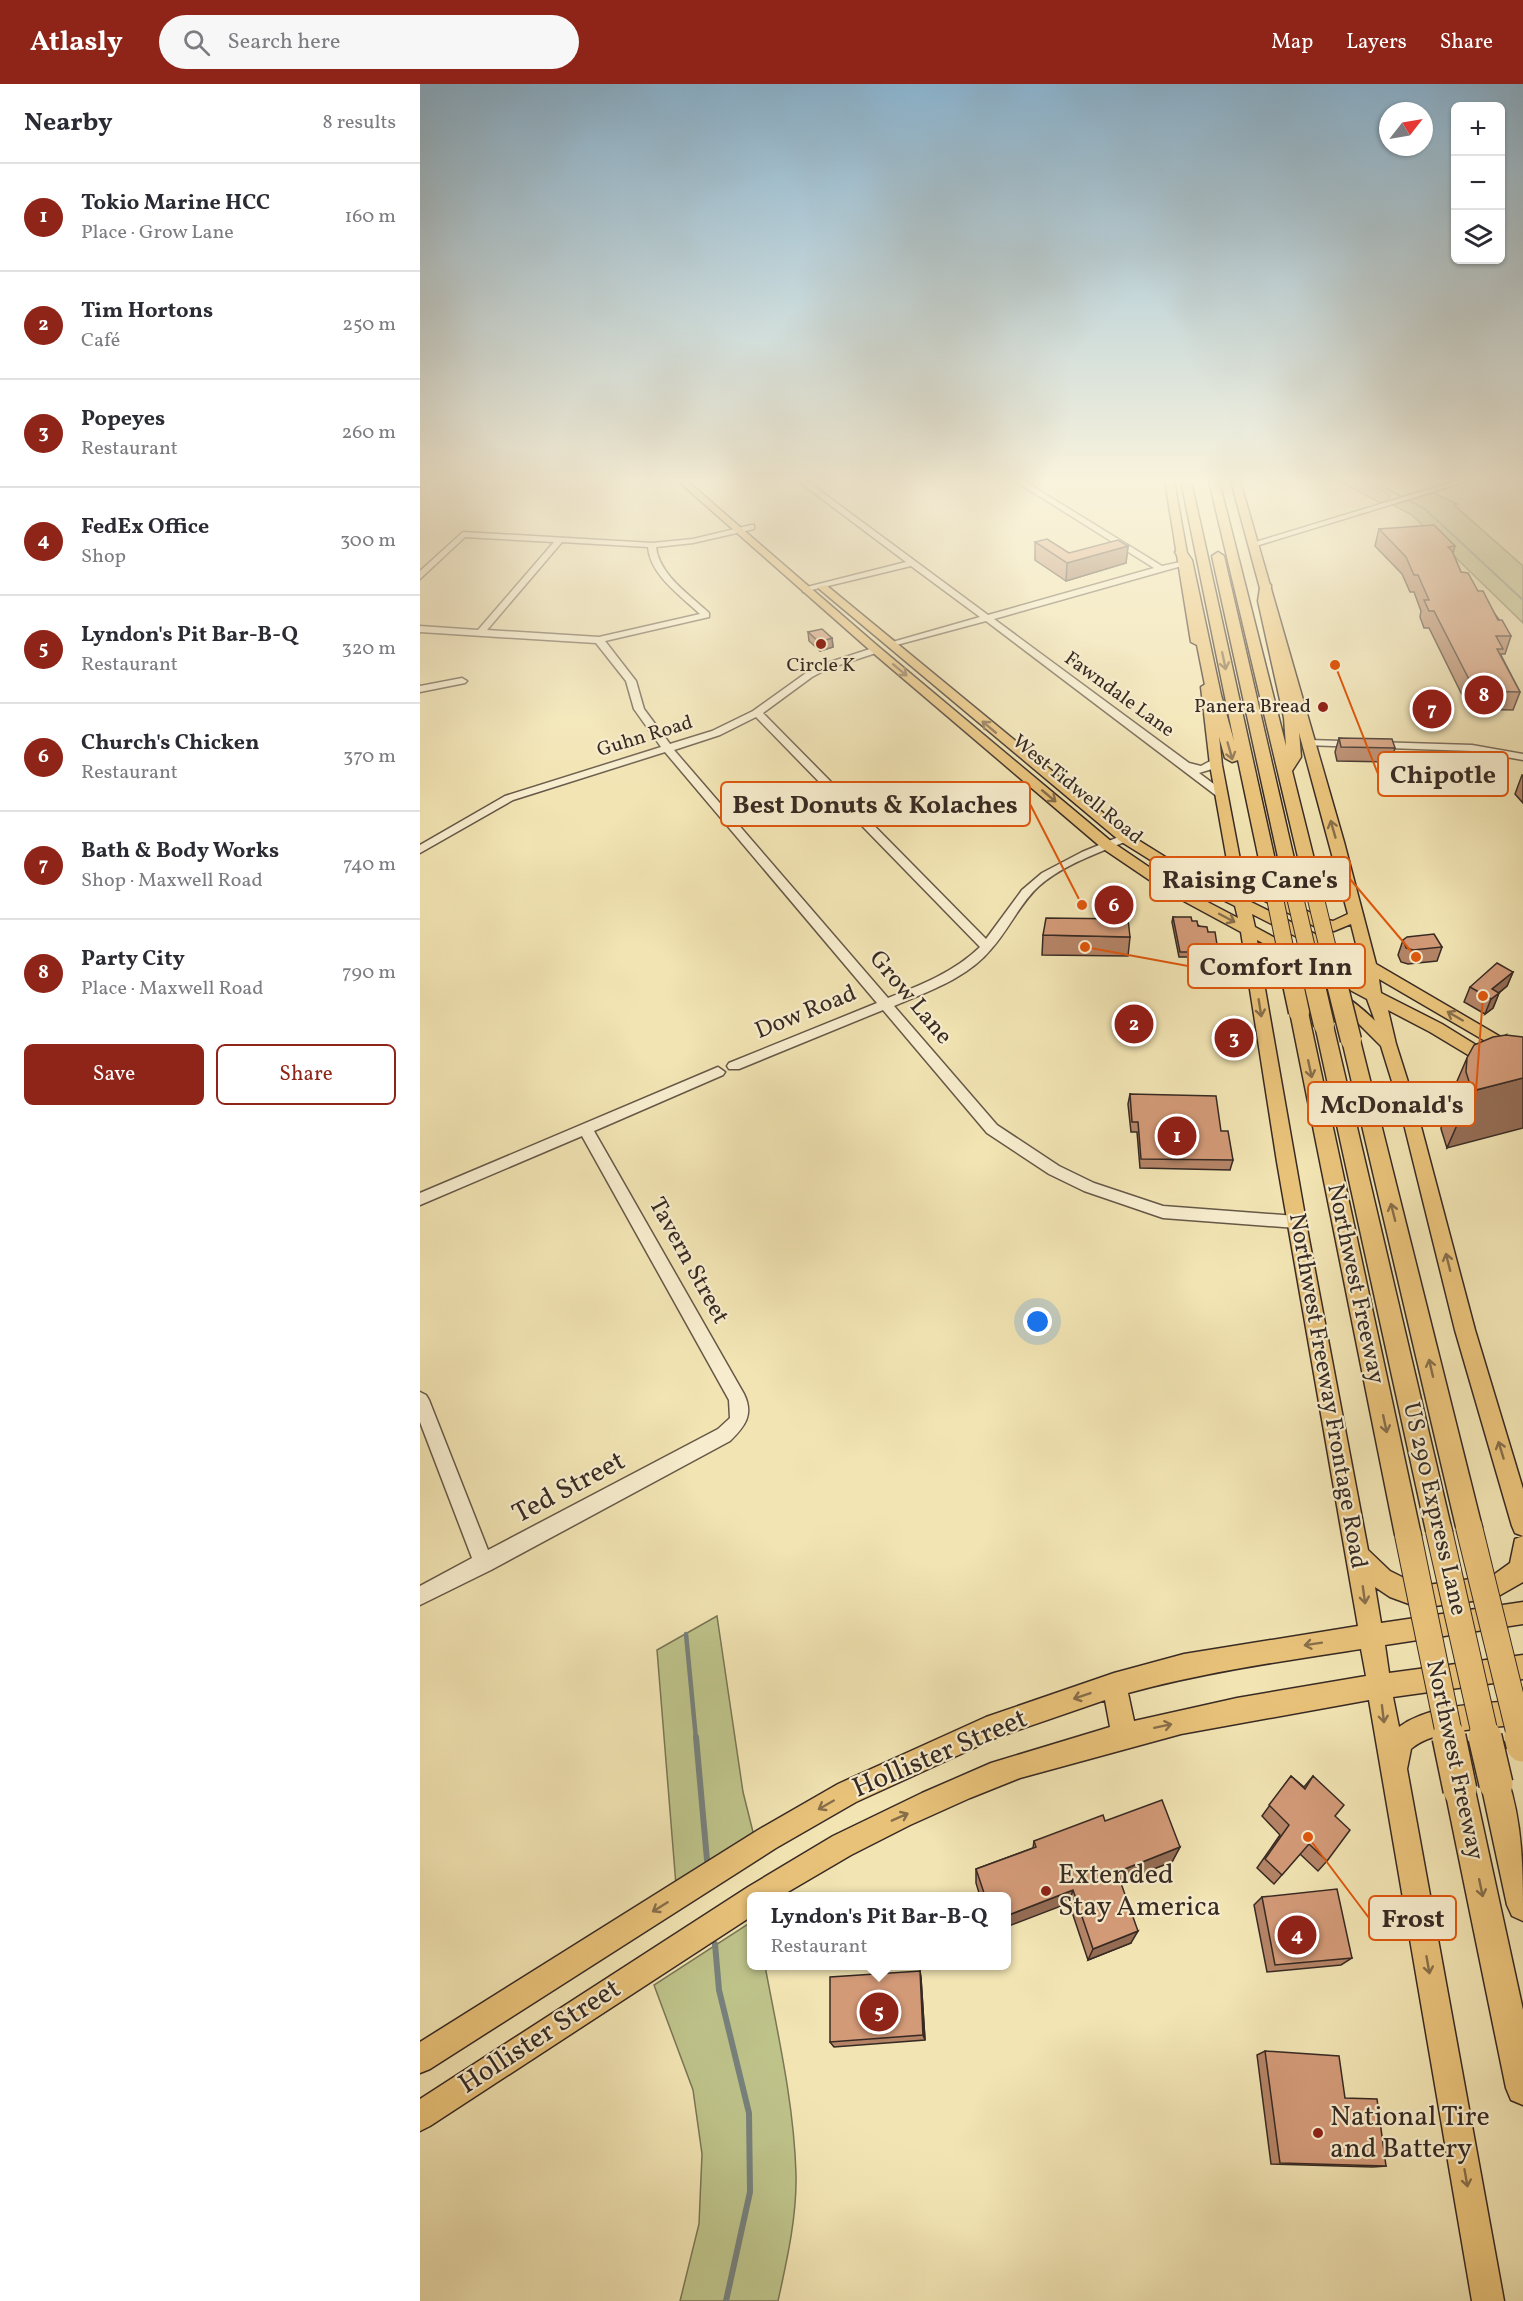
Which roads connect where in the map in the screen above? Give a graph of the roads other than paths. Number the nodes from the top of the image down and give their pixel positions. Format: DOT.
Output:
graph roads {
  1 [pos="522,584"];
  2 [pos="675,584"];
  3 [pos="800,584"];
  4 [pos="827,584"];
  5 [pos="940,584"];
  6 [pos="1107,584"];
  7 [pos="1186,584"];
  8 [pos="1191,584"];
  9 [pos="1208,584"];
  10 [pos="1225,584"];
  11 [pos="1240,584"];
  12 [pos="1265,585"];
  13 [pos="821,586"];
  14 [pos="806,590"];
  15 [pos="986,619"];
  16 [pos="420,629"];
  17 [pos="479,634"];
  18 [pos="599,640"];
  19 [pos="892,645"];
  20 [pos="876,650"];
  21 [pos="462,681"];
  22 [pos="420,689"];
  23 [pos="960,702"];
  24 [pos="944,707"];
  25 [pos="757,713"];
  26 [pos="1309,743"];
  27 [pos="667,748"];
  28 [pos="1523,757"];
  29 [pos="1216,762"];
  30 [pos="1185,765"];
  31 [pos="1038,767"];
  32 [pos="1021,772"];
  33 [pos="1286,772"];
  34 [pos="1251,782"];
  35 [pos="1222,795"];
  36 [pos="1125,838"];
  37 [pos="1107,845"];
  38 [pos="420,850"];
  39 [pos="1235,871"];
  40 [pos="1197,881"];
  41 [pos="1242,905"];
  42 [pos="1355,917"];
  43 [pos="1248,930"];
  44 [pos="987,947"];
  45 [pos="1369,967"];
  46 [pos="1256,981"];
  47 [pos="1374,997"];
  48 [pos="887,1004"];
  49 [pos="1436,1028"];
  50 [pos="1388,1044"];
  51 [pos="1523,1059"];
  52 [pos="734,1066"];
  53 [pos="1508,1071"];
  54 [pos="718,1072"];
  55 [pos="1523,1082"];
  56 [pos="585,1128"];
  57 [pos="420,1199"];
  58 [pos="1296,1222"];
  59 [pos="420,1400"];
  60 [pos="739,1421"];
  61 [pos="1523,1526"];
  62 [pos="1523,1546"];
  63 [pos="1358,1556"];
  64 [pos="484,1564"];
  65 [pos="420,1596"];
  66 [pos="1523,1613"];
  67 [pos="1371,1635"];
  68 [pos="1523,1667"];
  69 [pos="1114,1685"];
  70 [pos="1380,1685"];
  71 [pos="1523,1712"];
  72 [pos="1124,1734"];
  73 [pos="1523,1745"];
  74 [pos="1396,1775"];
  75 [pos="765,1892"];
  76 [pos="747,1903"];
  77 [pos="1523,1905"];
  78 [pos="420,2059"];
  79 [pos="1523,2088"];
  80 [pos="420,2116"];
  81 [pos="1488,2301"];
  1 -- 17 [label="street"];
  2 -- 18 [label="street"];
  3 -- 14 [label="main road, West Tidwell Road"];
  4 -- 13 [label="street"];
  5 -- 15 [label="street, Fawndale Lane"];
  6 -- 15 [label="street"];
  7 -- 29 [label="main road, Northwest Freeway Frontage Road"];
  8 -- 34 [label="highway, one-way"];
  9 -- 34 [label="highway, Northwest Freeway, one-way"];
  10 -- 77 [label="highway, US 290 Express Lane, bridge"];
  11 -- 33 [label="highway"];
  12 -- 26 [label="main road"];
  12 -- 33 [label="highway"];
  13 -- 14 [label="street"];
  13 -- 19 [label="main road, West Tidwell Road"];
  14 -- 20 [label="main road, West Tidwell Road"];
  15 -- 19 [label="street"];
  15 -- 30 [label="street, Fawndale Lane"];
  16 -- 17 [label="street"];
  17 -- 18 [label="street"];
  18 -- 27 [label="street, Grow Lane"];
  19 -- 23 [label="main road, West Tidwell Road"];
  20 -- 24 [label="main road, West Tidwell Road, one-way"];
  20 -- 25 [label="street, Guhn Road"];
  21 -- 22 [label="street"];
  23 -- 24 [label="main road"];
  31 -- 23 [label="main road, West Tidwell Road, one-way"];
  24 -- 32 [label="main road, West Tidwell Road"];
  25 -- 27 [label="street, Guhn Road"];
  25 -- 44 [label="street"];
  26 -- 28 [label="street"];
  42 -- 26 [label="main road, one-way"];
  27 -- 38 [label="street, Guhn Road"];
  27 -- 48 [label="street, Grow Lane"];
  29 -- 30 [label="street, Fawndale Lane"];
  29 -- 35 [label="main road, Northwest Freeway Frontage Road"];
  30 -- 35 [label="street, Fawndale Lane"];
  31 -- 32 [label="main road"];
  31 -- 36 [label="main road, West Tidwell Road"];
  32 -- 37 [label="main road, West Tidwell Road, one-way"];
  73 -- 33 [label="highway, one-way, bridge"];
  34 -- 79 [label="highway, Northwest Freeway, one-way, bridge"];
  35 -- 39 [label="main road, Northwest Freeway Frontage Road"];
  36 -- 37 [label="street, Dow Road"];
  36 -- 40 [label="main road, West Tidwell Road"];
  37 -- 43 [label="main road, West Tidwell Road, one-way"];
  37 -- 44 [label="street, Dow Road"];
  39 -- 40 [label="main road"];
  39 -- 41 [label="main road, Northwest Freeway Frontage Road"];
  39 -- 42 [label="main road"];
  40 -- 41 [label="main road, West Tidwell Road"];
  41 -- 43 [label="main road, Northwest Freeway Frontage Road"];
  41 -- 45 [label="main road, West Tidwell Road"];
  42 -- 45 [label="main road"];
  43 -- 46 [label="main road, Northwest Freeway Frontage Road"];
  43 -- 47 [label="main road, West Tidwell Road"];
  44 -- 48 [label="street, Dow Road"];
  45 -- 47 [label="main road"];
  51 -- 45 [label="main road, West Tidwell Road, one-way"];
  46 -- 50 [label="main road"];
  46 -- 58 [label="main road, Northwest Freeway Frontage Road, one-way"];
  47 -- 49 [label="main road, West Tidwell Road"];
  47 -- 50 [label="main road"];
  48 -- 52 [label="street, Dow Road"];
  48 -- 58 [label="street, Grow Lane"];
  49 -- 50 [label="main road"];
  49 -- 53 [label="main road, West Tidwell Road"];
  61 -- 50 [label="main road, one-way"];
  51 -- 53 [label="main road"];
  53 -- 55 [label="main road, West Tidwell Road"];
  54 -- 56 [label="street"];
  56 -- 57 [label="street"];
  56 -- 60 [label="street, Tavern Street"];
  58 -- 63 [label="main road, Northwest Freeway Frontage Road"];
  59 -- 64 [label="street"];
  60 -- 64 [label="street, Ted Street"];
  62 -- 63 [label="main road"];
  63 -- 67 [label="main road, Northwest Freeway Frontage Road, one-way"];
  64 -- 65 [label="street, Ted Street"];
  66 -- 67 [label="main road, Hollister Street"];
  67 -- 69 [label="main road, Hollister Street, one-way"];
  67 -- 70 [label="main road, Northwest Freeway Frontage Road"];
  68 -- 70 [label="main road, Hollister Street"];
  69 -- 72 [label="main road"];
  69 -- 78 [label="main road, Hollister Street, one-way"];
  72 -- 70 [label="main road, Hollister Street, one-way"];
  70 -- 74 [label="main road, Northwest Freeway Frontage Road, one-way"];
  71 -- 74 [label="main road"];
  75 -- 72 [label="main road, Hollister Street, one-way"];
  74 -- 81 [label="main road, Northwest Freeway Frontage Road, one-way"];
  76 -- 80 [label="main road, Hollister Street"];
}
